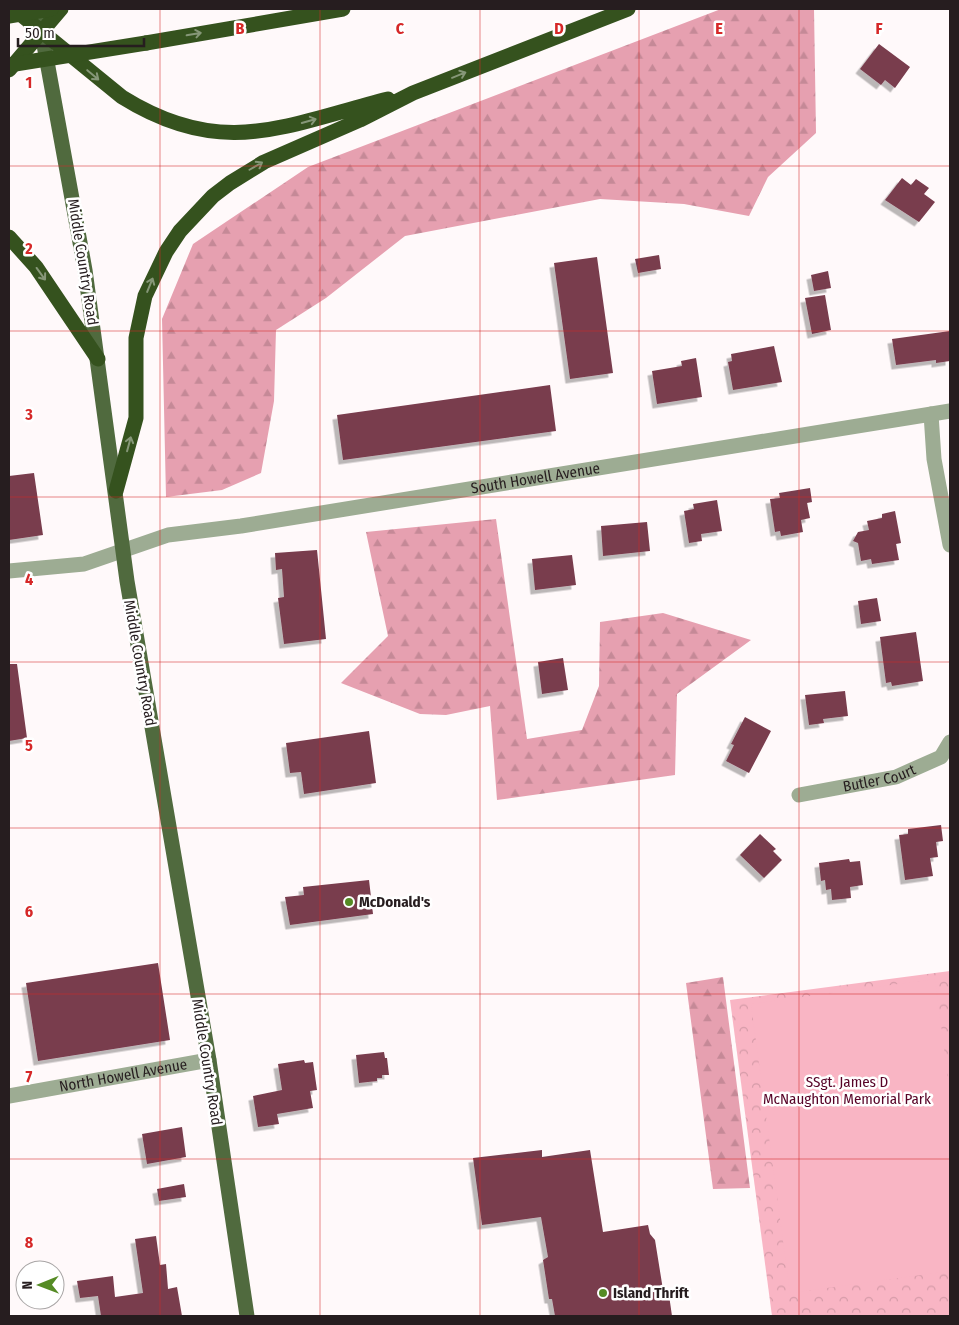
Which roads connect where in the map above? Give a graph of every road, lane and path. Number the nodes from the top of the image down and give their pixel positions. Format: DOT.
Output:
graph roads {
  1 [pos="14,9"];
  2 [pos="37,9"];
  3 [pos="51,9"];
  4 [pos="61,9"];
  5 [pos="343,9"];
  6 [pos="628,9"];
  7 [pos="9,16"];
  8 [pos="42,33"];
  9 [pos="9,65"];
  10 [pos="9,70"];
  11 [pos="413,93"];
  12 [pos="9,237"];
  13 [pos="98,359"];
  14 [pos="950,411"];
  15 [pos="931,414"];
  16 [pos="116,491"];
  17 [pos="950,545"];
  18 [pos="123,549"];
  19 [pos="9,571"];
  20 [pos="950,742"];
  21 [pos="799,795"];
  22 [pos="209,1060"];
  23 [pos="9,1096"];
  24 [pos="247,1316"];
  1 -- 8 [label="highway"];
  2 -- 8 [label="main road, Middle Country Road"];
  3 -- 7 [label="highway, bridge"];
  4 -- 8 [label="highway"];
  9 -- 5 [label="highway, one-way, bridge"];
  11 -- 6 [label="highway, one-way"];
  8 -- 10 [label="highway"];
  8 -- 11 [label="highway, one-way"];
  8 -- 13 [label="main road, Middle Country Road"];
  16 -- 11 [label="highway, one-way"];
  12 -- 13 [label="highway, one-way"];
  13 -- 16 [label="main road, Middle Country Road"];
  14 -- 15 [label="street, South Howell Avenue"];
  15 -- 17 [label="street"];
  15 -- 18 [label="street, South Howell Avenue"];
  16 -- 18 [label="main road, Middle Country Road"];
  18 -- 19 [label="street, South Howell Avenue"];
  18 -- 22 [label="main road, Middle Country Road"];
  20 -- 21 [label="street, Butler Court"];
  22 -- 23 [label="street, North Howell Avenue"];
  22 -- 24 [label="main road, Middle Country Road"];
}
